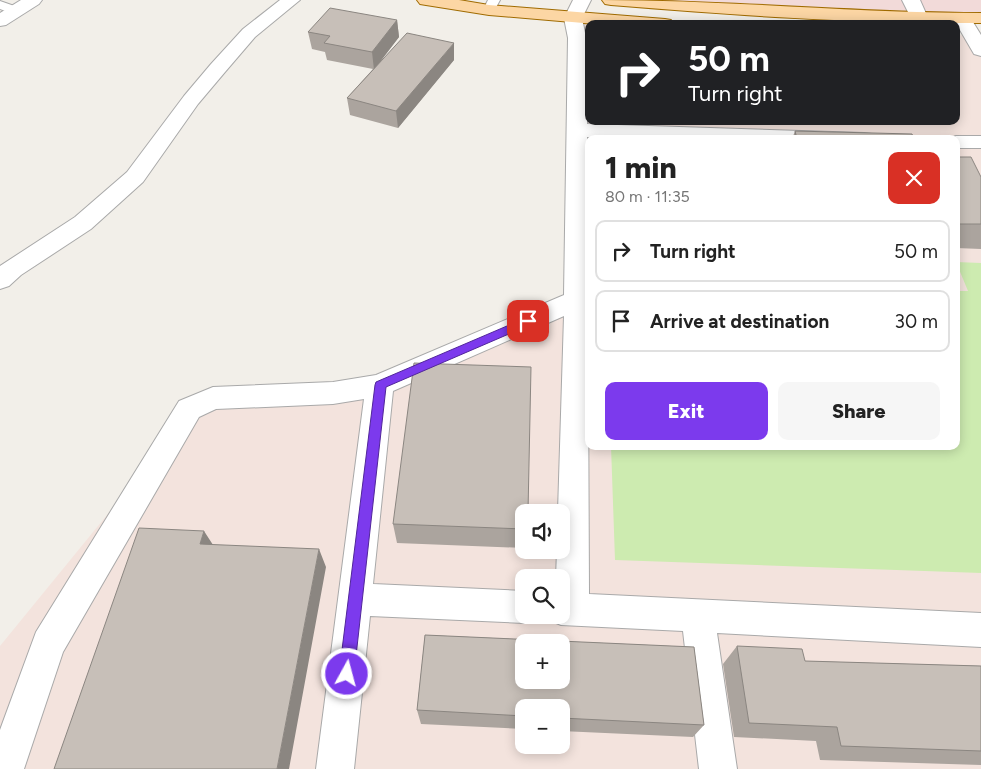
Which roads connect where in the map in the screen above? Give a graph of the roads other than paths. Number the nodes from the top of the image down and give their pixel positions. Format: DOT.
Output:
graph roads {
  1 [pos="33,0"];
  2 [pos="291,0"];
  3 [pos="426,0"];
  4 [pos="611,0"];
  5 [pos="911,0"];
  6 [pos="492,5"];
  7 [pos="8,8"];
  8 [pos="578,9"];
  9 [pos="919,18"];
  10 [pos="962,18"];
  11 [pos="981,18"];
  12 [pos="642,20"];
  13 [pos="0,21"];
  14 [pos="972,40"];
  15 [pos="576,130"];
  16 [pos="736,135"];
  17 [pos="960,142"];
  18 [pos="981,142"];
  19 [pos="0,280"];
  20 [pos="576,300"];
  21 [pos="380,385"];
  22 [pos="568,569"];
  23 [pos="356,599"];
  24 [pos="515,607"];
  25 [pos="570,609"];
  26 [pos="698,616"];
  27 [pos="981,630"];
  28 [pos="5,769"];
  29 [pos="336,769"];
  30 [pos="718,769"];
  1 -- 7 [label="street"];
  2 -- 19 [label="street"];
  3 -- 6 [label="main road"];
  4 -- 9 [label="main road"];
  5 -- 9 [label="street"];
  6 -- 8 [label="main road"];
  7 -- 13 [label="street"];
  8 -- 12 [label="main road"];
  8 -- 15 [label="street"];
  9 -- 10 [label="main road"];
  10 -- 11 [label="main road"];
  10 -- 14 [label="street"];
  15 -- 16 [label="street"];
  15 -- 20 [label="street"];
  17 -- 18 [label="street"];
  20 -- 21 [label="street"];
  20 -- 22 [label="street"];
  21 -- 23 [label="street"];
  21 -- 28 [label="street"];
  23 -- 24 [label="street"];
  23 -- 29 [label="street"];
  25 -- 26 [label="street"];
  26 -- 27 [label="street"];
  26 -- 30 [label="street"];
}
